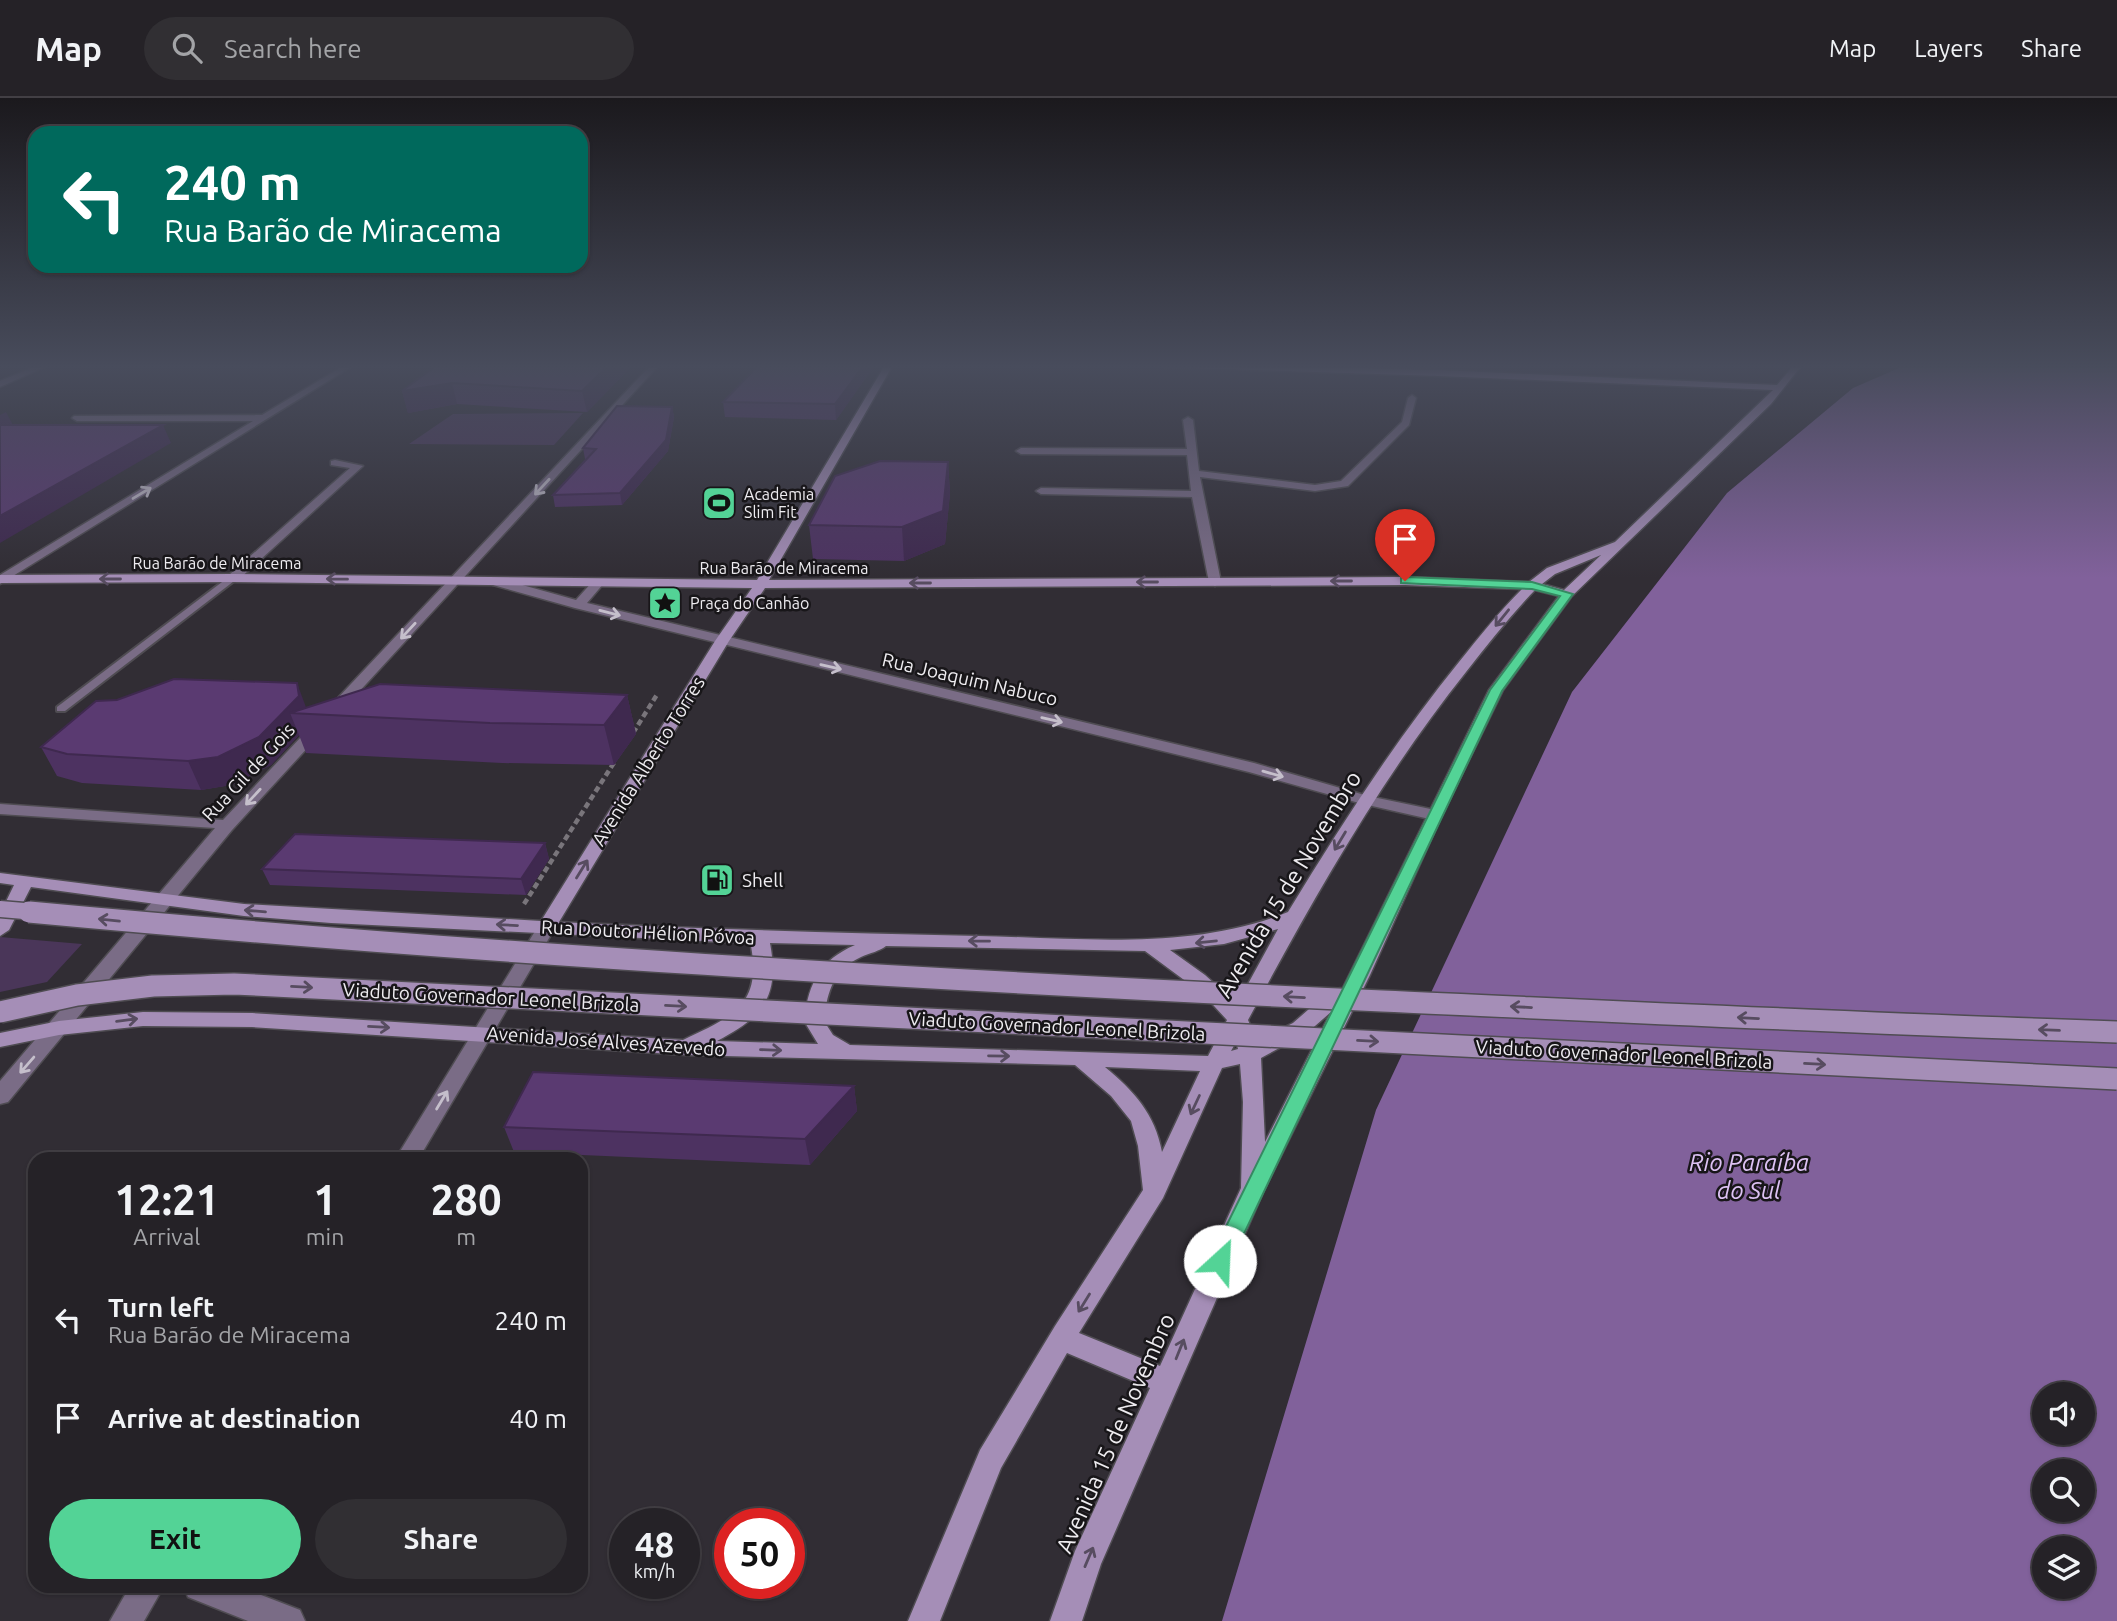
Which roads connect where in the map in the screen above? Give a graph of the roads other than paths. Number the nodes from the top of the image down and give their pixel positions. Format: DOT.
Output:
graph roads {
  1 [pos="234,436"];
  2 [pos="589,436"];
  3 [pos="847,436"];
  4 [pos="1190,436"];
  5 [pos="1393,436"];
  6 [pos="1733,436"];
  7 [pos="1021,451"];
  8 [pos="1192,452"];
  9 [pos="335,463"];
  10 [pos="1194,473"];
  11 [pos="1041,491"];
  12 [pos="1197,494"];
  13 [pos="1624,541"];
  14 [pos="233,578"];
  15 [pos="0,579"];
  16 [pos="455,581"];
  17 [pos="497,582"];
  18 [pos="1216,582"];
  19 [pos="598,583"];
  20 [pos="761,584"];
  21 [pos="1532,586"];
  22 [pos="1567,594"];
  23 [pos="579,606"];
  24 [pos="722,641"];
  25 [pos="61,709"];
  26 [pos="1365,800"];
  27 [pos="0,809"];
  28 [pos="1434,815"];
  29 [pos="226,825"];
  30 [pos="0,878"];
  31 [pos="24,881"];
  32 [pos="163,900"];
  33 [pos="0,909"];
  34 [pos="1294,916"];
  35 [pos="546,928"];
  36 [pos="0,930"];
  37 [pos="748,937"];
  38 [pos="892,939"];
  39 [pos="1149,945"];
  40 [pos="1360,975"];
  41 [pos="0,1012"];
  42 [pos="1238,1020"];
  43 [pos="59,1028"];
  44 [pos="2117,1032"];
  45 [pos="483,1033"];
  46 [pos="0,1040"];
  47 [pos="687,1048"];
  48 [pos="848,1052"];
  49 [pos="1252,1053"];
  50 [pos="1080,1058"];
  51 [pos="1213,1063"];
  52 [pos="2117,1079"];
  53 [pos="0,1096"];
  54 [pos="411,1152"];
  55 [pos="1155,1191"];
  56 [pos="1252,1191"];
  57 [pos="1062,1338"];
  58 [pos="1167,1382"];
  59 [pos="144,1593"];
  60 [pos="217,1593"];
  61 [pos="126,1621"];
  62 [pos="289,1621"];
  63 [pos="924,1621"];
  64 [pos="1066,1621"];
  15 -- 1 [label="street, one-way"];
  2 -- 16 [label="street, Rua Gil de Gois, one-way"];
  3 -- 20 [label="main road, Avenida Alberto Torres"];
  4 -- 8 [label="street"];
  5 -- 10 [label="street"];
  6 -- 13 [label="main road, Avenida 15 de Novembro"];
  7 -- 8 [label="street"];
  8 -- 10 [label="street"];
  9 -- 14 [label="street"];
  10 -- 12 [label="street"];
  11 -- 12 [label="street"];
  12 -- 18 [label="street"];
  13 -- 21 [label="main road, Avenida 15 de Novembro"];
  13 -- 22 [label="main road, Avenida 15 de Novembro"];
  14 -- 15 [label="main road, Rua Barão de Miracema, one-way"];
  16 -- 14 [label="main road, Rua Barão de Miracema, one-way"];
  14 -- 25 [label="lane"];
  16 -- 17 [label="main road, Rua Barão de Miracema"];
  16 -- 29 [label="street, Rua Gil de Gois, one-way"];
  17 -- 19 [label="main road, Rua Barão de Miracema"];
  17 -- 23 [label="street, Rua Joaquim Nabuco"];
  18 -- 20 [label="main road, Rua Barão de Miracema, one-way"];
  21 -- 18 [label="main road, Rua Barão de Miracema, one-way"];
  19 -- 20 [label="main road, Rua Barão de Miracema"];
  19 -- 23 [label="street"];
  20 -- 24 [label="main road, Avenida Alberto Torres"];
  21 -- 22 [label="main road, Rua Barão de Miracema"];
  21 -- 26 [label="main road, Avenida 15 de Novembro, one-way"];
  22 -- 28 [label="main road, Avenida 15 de Novembro"];
  23 -- 24 [label="street, Rua Joaquim Nabuco, one-way"];
  24 -- 26 [label="street, Rua Joaquim Nabuco, one-way"];
  35 -- 24 [label="main road, Avenida Alberto Torres, one-way"];
  26 -- 28 [label="street, Rua Joaquim Nabuco"];
  26 -- 34 [label="main road, Avenida 15 de Novembro, one-way"];
  27 -- 29 [label="street"];
  28 -- 40 [label="main road, Avenida 15 de Novembro"];
  29 -- 32 [label="street, Rua Gil de Gois"];
  30 -- 31 [label="main road, Rua Doutor Hélion Póvoa"];
  31 -- 32 [label="main road, Rua Doutor Hélion Póvoa"];
  31 -- 36 [label="main road"];
  35 -- 32 [label="main road, Rua Doutor Hélion Póvoa, one-way"];
  32 -- 43 [label="street, Rua Gil de Gois"];
  44 -- 33 [label="main road, Viaduto Governador Leonel Brizola, one-way, bridge"];
  34 -- 39 [label="main road, Rua Doutor Hélion Póvoa, one-way"];
  34 -- 42 [label="main road, Avenida 15 de Novembro"];
  35 -- 37 [label="main road, Rua Doutor Hélion Póvoa"];
  35 -- 45 [label="street, Avenida Alberto Torres"];
  37 -- 38 [label="main road, Rua Doutor Hélion Póvoa"];
  37 -- 47 [label="main road"];
  39 -- 38 [label="main road, Rua Doutor Hélion Póvoa, one-way"];
  38 -- 48 [label="main road"];
  39 -- 42 [label="main road"];
  40 -- 49 [label="main road, Avenida José Alves Azevedo"];
  40 -- 56 [label="main road, Avenida 15 de Novembro"];
  41 -- 52 [label="main road, Viaduto Governador Leonel Brizola, one-way, bridge"];
  42 -- 49 [label="main road"];
  42 -- 51 [label="main road, Avenida 15 de Novembro"];
  43 -- 45 [label="main road, Avenida José Alves Azevedo, one-way"];
  43 -- 46 [label="main road, Avenida José Alves Azevedo"];
  43 -- 53 [label="street, Rua Gil de Gois, one-way"];
  45 -- 47 [label="main road, Avenida José Alves Azevedo"];
  54 -- 45 [label="street, Avenida Alberto Torres, one-way"];
  47 -- 48 [label="main road, Avenida José Alves Azevedo, one-way"];
  48 -- 50 [label="main road, Avenida José Alves Azevedo, one-way"];
  49 -- 51 [label="main road, Avenida José Alves Azevedo"];
  49 -- 56 [label="main road"];
  50 -- 51 [label="main road, Avenida José Alves Azevedo"];
  50 -- 55 [label="main road"];
  51 -- 55 [label="main road, Avenida 15 de Novembro, one-way"];
  55 -- 57 [label="main road, Avenida 15 de Novembro, one-way"];
  58 -- 56 [label="main road, Avenida 15 de Novembro, one-way"];
  57 -- 58 [label="main road"];
  57 -- 63 [label="main road, Avenida 15 de Novembro"];
  64 -- 58 [label="main road, Avenida 15 de Novembro, one-way"];
  59 -- 61 [label="street"];
  60 -- 62 [label="street"];
}
